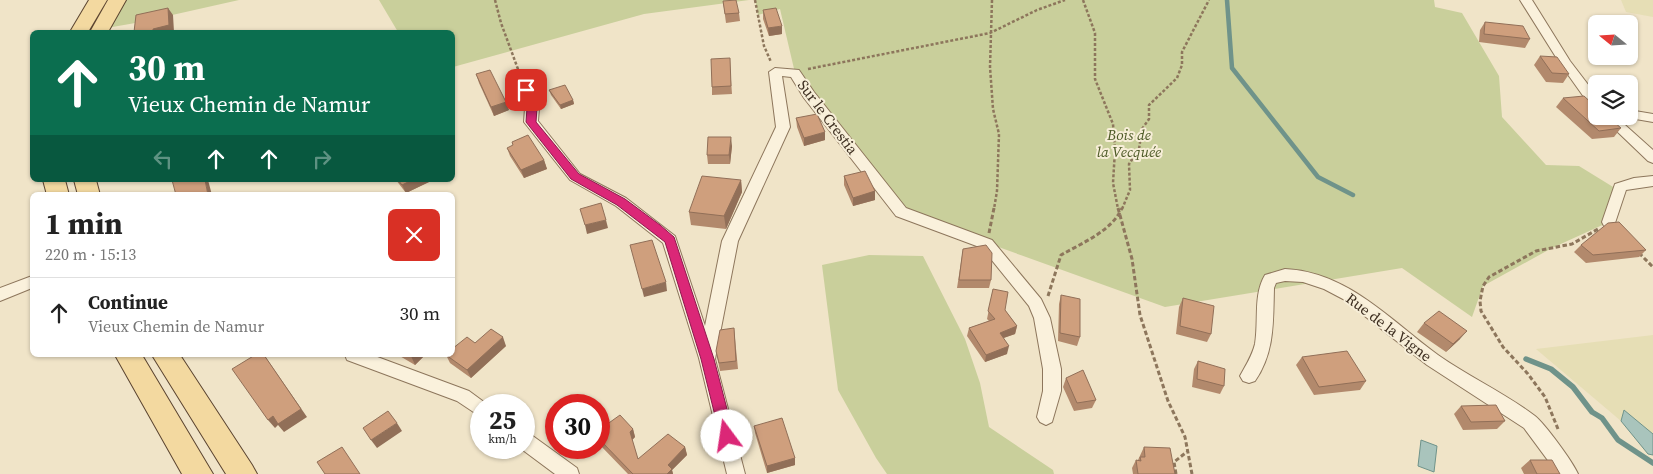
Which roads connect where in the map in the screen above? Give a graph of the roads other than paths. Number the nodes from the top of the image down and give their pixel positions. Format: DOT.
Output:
graph roads {
  1 [pos="98,0"];
  2 [pos="117,0"];
  3 [pos="1526,0"];
  4 [pos="80,30"];
  5 [pos="100,30"];
  6 [pos="526,90"];
  7 [pos="1588,93"];
  8 [pos="1638,116"];
  9 [pos="1653,118"];
  10 [pos="1617,125"];
  11 [pos="1653,158"];
  12 [pos="1653,181"];
  13 [pos="1609,222"];
  14 [pos="30,283"];
  15 [pos="0,295"];
  16 [pos="129,357"];
  17 [pos="166,357"];
  18 [pos="358,357"];
  19 [pos="708,359"];
  20 [pos="1249,376"];
  21 [pos="470,401"];
  22 [pos="1046,417"];
  23 [pos="535,448"];
  24 [pos="1566,468"];
  25 [pos="198,474"];
  26 [pos="242,474"];
  27 [pos="570,474"];
  28 [pos="736,474"];
  1 -- 4 [label="main road"];
  2 -- 5 [label="main road"];
  3 -- 7 [label="street"];
  6 -- 19 [label="street"];
  8 -- 9 [label="street"];
  10 -- 11 [label="street"];
  12 -- 13 [label="street"];
  14 -- 15 [label="street"];
  16 -- 25 [label="main road"];
  17 -- 26 [label="main road"];
  18 -- 21 [label="street"];
  19 -- 22 [label="street, Sur le Crestia"];
  19 -- 28 [label="street, Sur le Crestia"];
  20 -- 24 [label="street, Rue de la Vigne"];
  23 -- 27 [label="street"];
}
